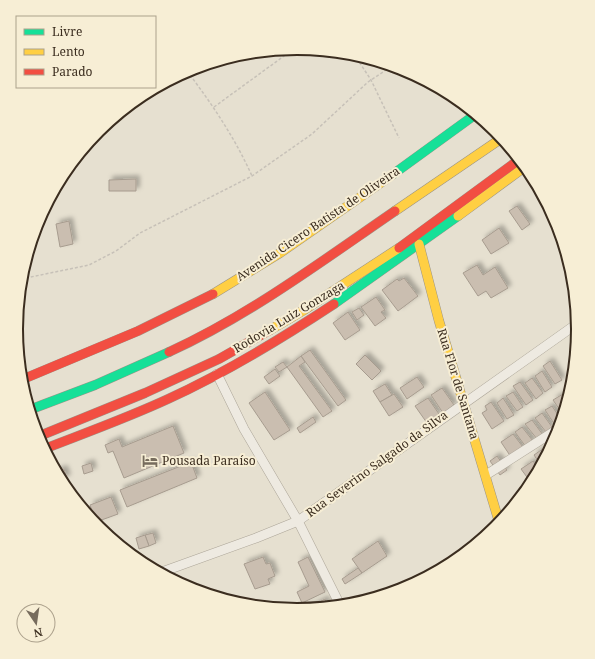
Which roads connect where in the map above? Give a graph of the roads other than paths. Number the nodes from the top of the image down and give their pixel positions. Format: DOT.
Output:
graph roads {
  1 [pos="471,117"];
  2 [pos="497,141"];
  3 [pos="515,162"];
  4 [pos="521,170"];
  5 [pos="419,244"];
  6 [pos="572,327"];
  7 [pos="217,374"];
  8 [pos="27,378"];
  9 [pos="464,402"];
  10 [pos="34,408"];
  11 [pos="552,433"];
  12 [pos="44,434"];
  13 [pos="49,447"];
  14 [pos="486,475"];
  15 [pos="498,517"];
  16 [pos="298,521"];
  17 [pos="166,570"];
  18 [pos="338,601"];
  1 -- 8 [label="main road, Avenida Cicero Batista de Oliveira"];
  2 -- 10 [label="main road"];
  3 -- 12 [label="main road, Rodovia Luiz Gonzaga"];
  4 -- 5 [label="main road"];
  5 -- 7 [label="main road"];
  5 -- 9 [label="main road, Rua Flor de Santana"];
  6 -- 9 [label="street, Rua Severino Salgado da Silva"];
  7 -- 13 [label="main road"];
  7 -- 16 [label="street"];
  9 -- 14 [label="main road, Rua Flor de Santana"];
  9 -- 16 [label="street, Rua Severino Salgado da Silva"];
  11 -- 14 [label="street"];
  14 -- 15 [label="main road, Rua Flor de Santana"];
  16 -- 17 [label="street, Rua Severino Salgado da Silva"];
  16 -- 18 [label="street"];
}
